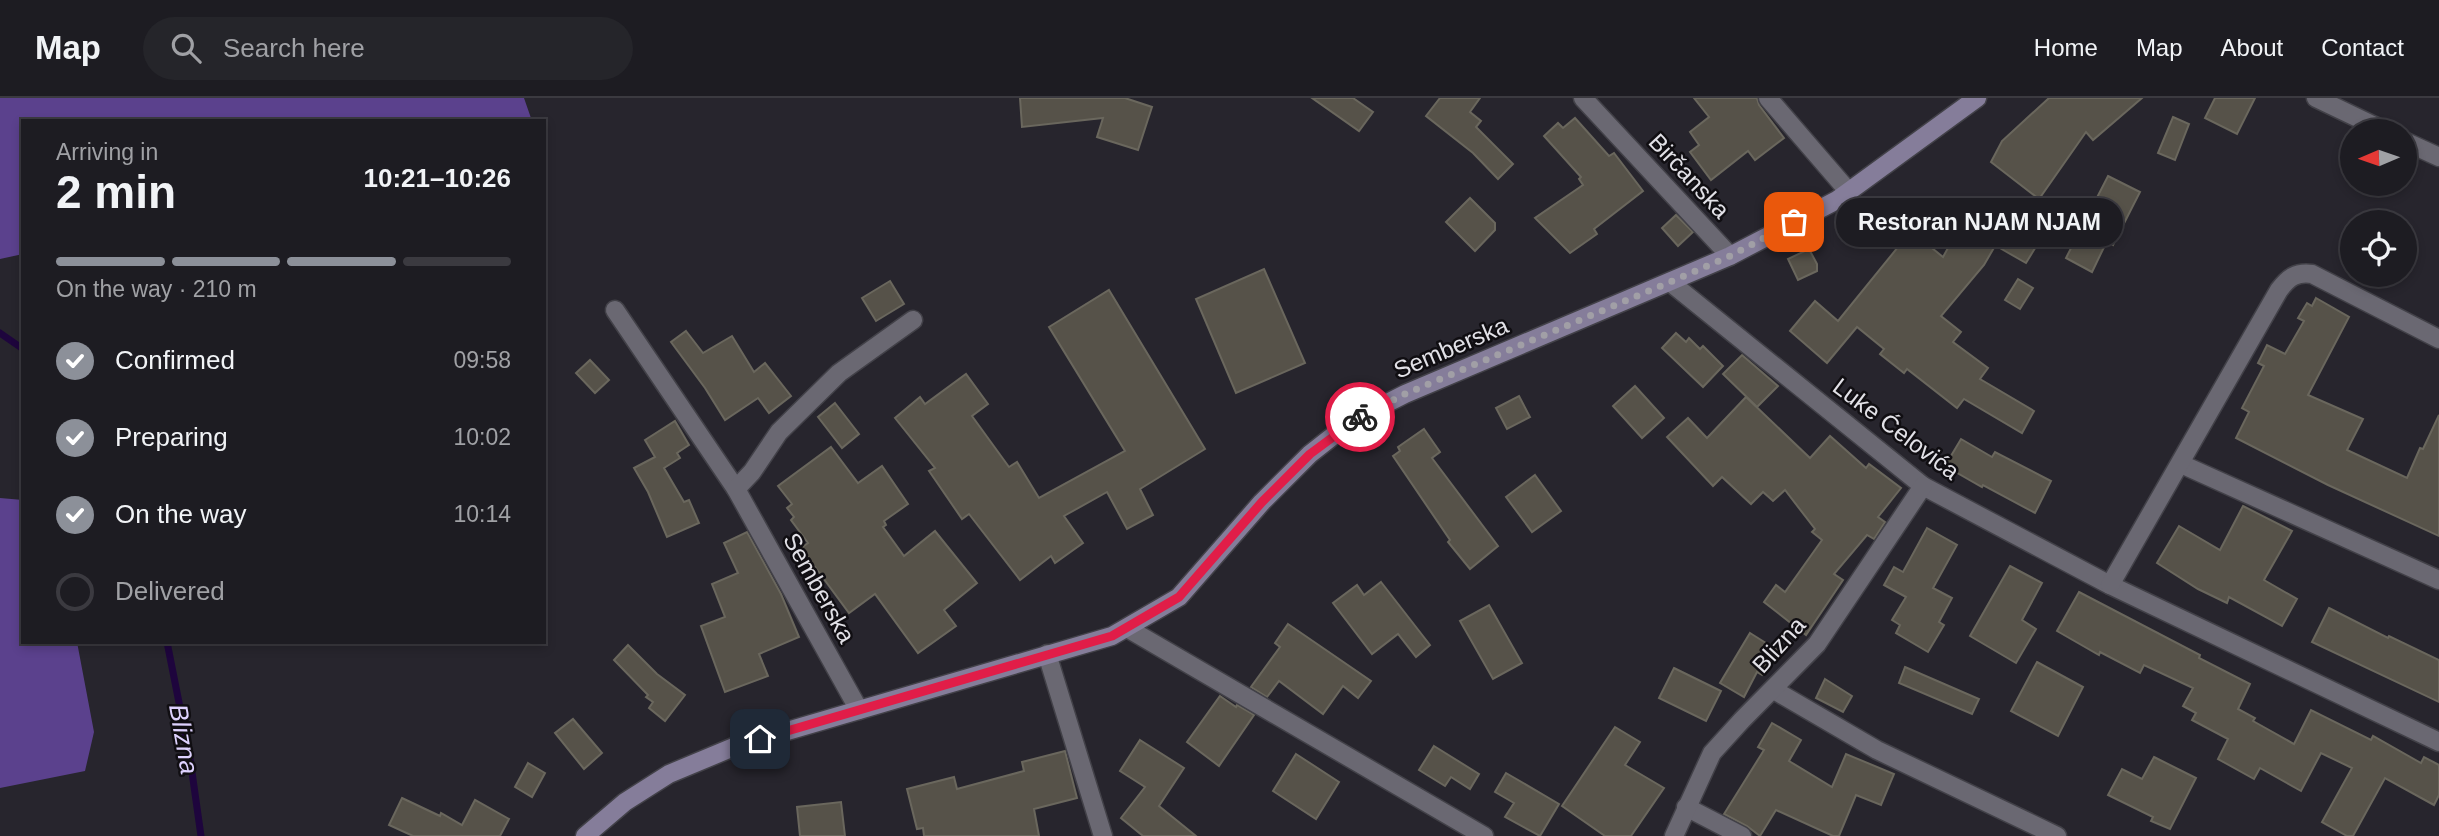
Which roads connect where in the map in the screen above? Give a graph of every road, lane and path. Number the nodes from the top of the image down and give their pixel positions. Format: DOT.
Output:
graph roads {
  1 [pos="1583,98"];
  2 [pos="1768,98"];
  3 [pos="1976,98"];
  4 [pos="2316,98"];
  5 [pos="2360,119"];
  6 [pos="2417,147"];
  7 [pos="2439,157"];
  8 [pos="1849,192"];
  9 [pos="1730,256"];
  10 [pos="1670,282"];
  11 [pos="615,310"];
  12 [pos="913,320"];
  13 [pos="2439,339"];
  14 [pos="2181,464"];
  15 [pos="1923,486"];
  16 [pos="736,489"];
  17 [pos="2439,580"];
  18 [pos="2110,586"];
  19 [pos="1127,628"];
  20 [pos="1047,654"];
  21 [pos="1774,690"];
  22 [pos="859,710"];
  23 [pos="2439,742"];
  24 [pos="1686,807"];
  25 [pos="585,836"];
  26 [pos="1103,836"];
  27 [pos="1484,836"];
  28 [pos="1674,836"];
  29 [pos="1742,836"];
  30 [pos="2057,836"];
  1 -- 9 [label="street, Birčanska"];
  2 -- 8 [label="street"];
  3 -- 8 [label="main road, Semberska"];
  4 -- 5 [label="street"];
  6 -- 7 [label="street"];
  8 -- 9 [label="main road, Semberska"];
  9 -- 10 [label="main road, Semberska"];
  10 -- 15 [label="street, Luke Ćelovića"];
  10 -- 19 [label="main road, Semberska"];
  11 -- 16 [label="street, Semberska"];
  12 -- 16 [label="street"];
  13 -- 14 [label="street"];
  14 -- 17 [label="street"];
  14 -- 18 [label="street"];
  15 -- 18 [label="street, Luke Ćelovića"];
  15 -- 21 [label="street, Blizna"];
  16 -- 22 [label="street, Semberska"];
  18 -- 23 [label="street, Luke Ćelovića"];
  19 -- 20 [label="main road, Semberska"];
  19 -- 27 [label="street"];
  20 -- 22 [label="main road, Semberska"];
  20 -- 26 [label="street"];
  21 -- 24 [label="street, Blizna"];
  21 -- 30 [label="street"];
  22 -- 25 [label="main road, Semberska"];
  24 -- 28 [label="street, Blizna"];
  24 -- 29 [label="street"];
}
